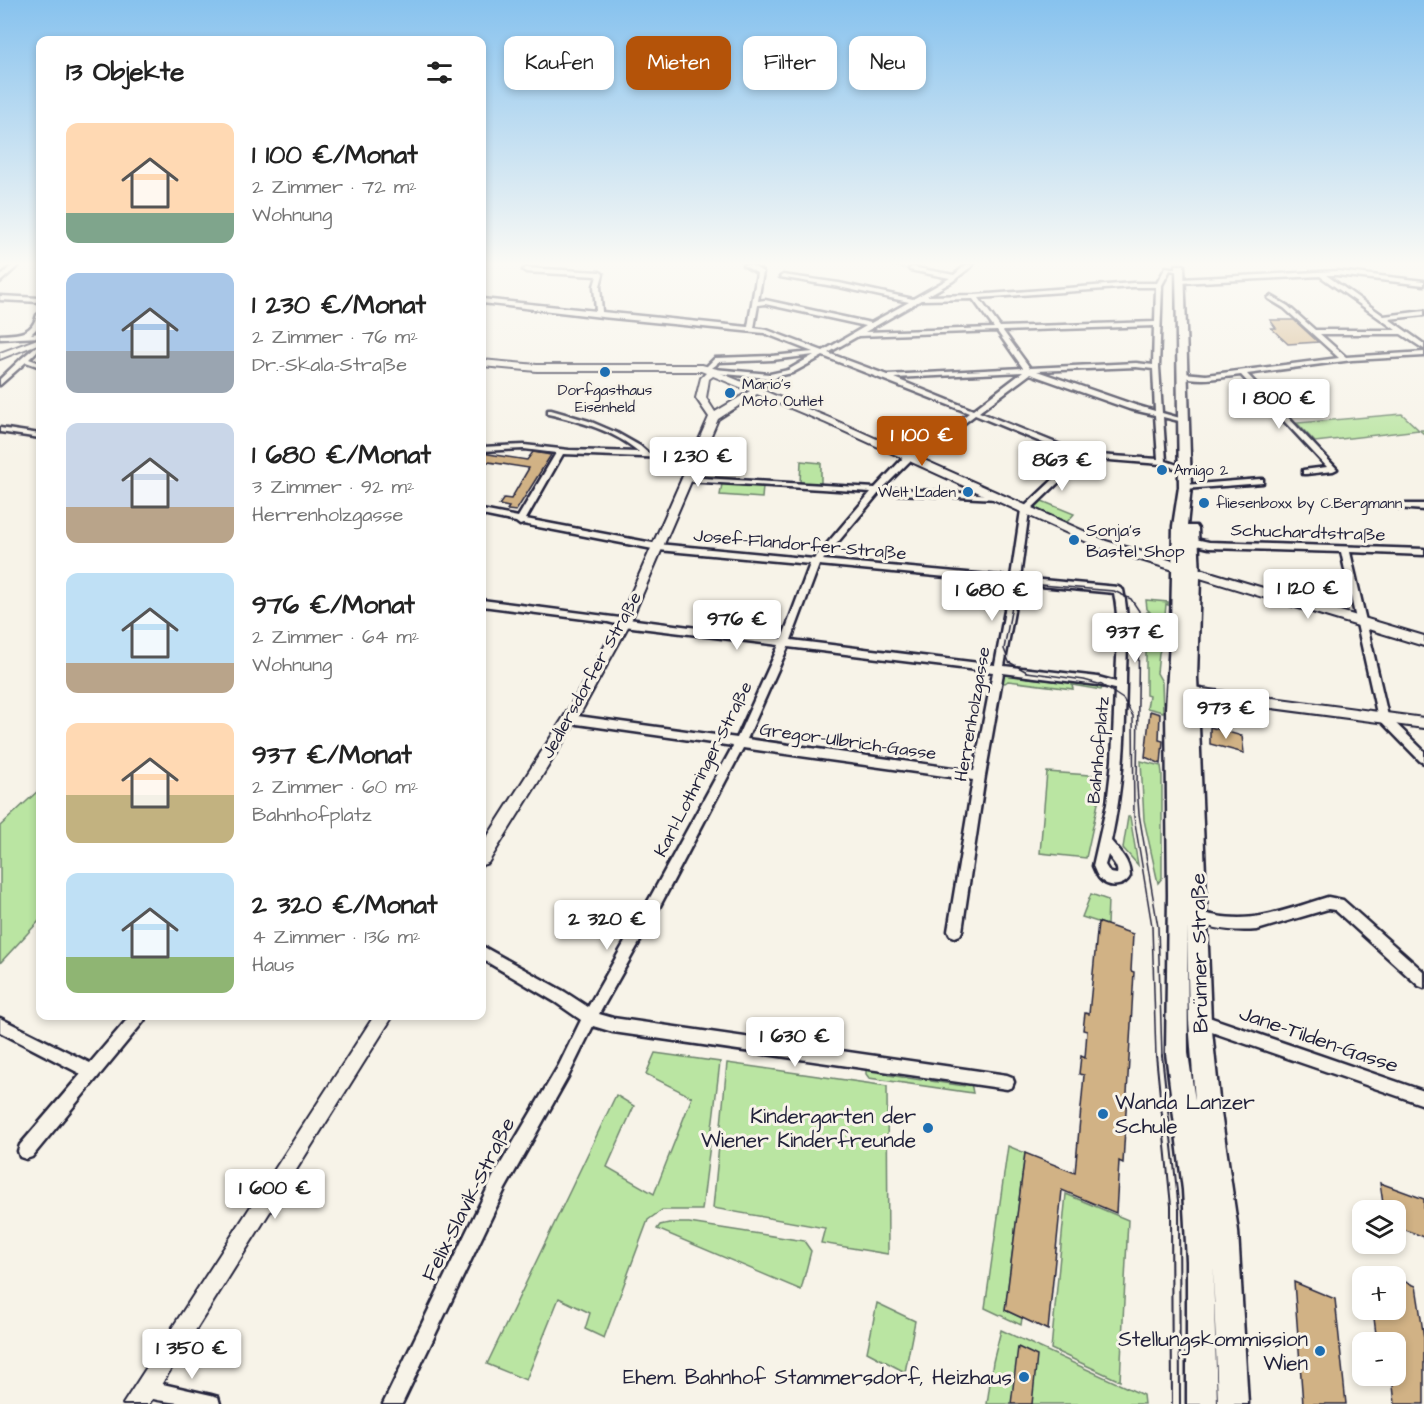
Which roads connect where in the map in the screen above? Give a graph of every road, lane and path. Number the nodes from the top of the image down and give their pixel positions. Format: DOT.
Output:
graph roads {
  1 [pos="999,330"];
  2 [pos="30,331"];
  3 [pos="756,331"];
  4 [pos="862,331"];
  5 [pos="980,331"];
  6 [pos="1158,331"];
  7 [pos="1182,331"];
  8 [pos="1314,332"];
  9 [pos="1403,332"];
  10 [pos="855,334"];
  11 [pos="36,335"];
  12 [pos="24,336"];
  13 [pos="0,337"];
  14 [pos="36,342"];
  15 [pos="1424,347"];
  16 [pos="36,348"];
  17 [pos="821,352"];
  18 [pos="1424,354"];
  19 [pos="4,355"];
  20 [pos="26,357"];
  21 [pos="1344,358"];
  22 [pos="36,363"];
  23 [pos="486,363"];
  24 [pos="1156,367"];
  25 [pos="710,370"];
  26 [pos="1029,371"];
  27 [pos="1242,372"];
  28 [pos="1183,375"];
  29 [pos="775,376"];
  30 [pos="883,376"];
  31 [pos="0,383"];
  32 [pos="756,391"];
  33 [pos="550,412"];
  34 [pos="974,412"];
  35 [pos="1159,414"];
  36 [pos="714,417"];
  37 [pos="1183,420"];
  38 [pos="0,430"];
  39 [pos="36,435"];
  40 [pos="486,449"];
  41 [pos="561,450"];
  42 [pos="645,454"];
  43 [pos="1082,456"];
  44 [pos="695,457"];
  45 [pos="908,458"];
  46 [pos="1162,462"];
  47 [pos="1185,469"];
  48 [pos="1306,472"];
  49 [pos="686,479"];
  50 [pos="1260,481"];
  51 [pos="876,490"];
  52 [pos="1185,494"];
  53 [pos="994,497"];
  54 [pos="1396,506"];
  55 [pos="1424,507"];
  56 [pos="1025,510"];
  57 [pos="486,514"];
  58 [pos="520,522"];
  59 [pos="1191,542"];
  60 [pos="658,547"];
  61 [pos="1345,549"];
  62 [pos="1424,552"];
  63 [pos="815,563"];
  64 [pos="1186,569"];
  65 [pos="1015,581"];
  66 [pos="1118,590"];
  67 [pos="486,604"];
  68 [pos="1360,620"];
  69 [pos="624,623"];
  70 [pos="1424,640"];
  71 [pos="784,643"];
  72 [pos="997,670"];
  73 [pos="1121,687"];
  74 [pos="1183,689"];
  75 [pos="1383,718"];
  76 [pos="570,719"];
  77 [pos="1424,723"];
  78 [pos="740,743"];
  79 [pos="1424,758"];
  80 [pos="979,776"];
  81 [pos="1104,842"];
  82 [pos="486,852"];
  83 [pos="1187,914"];
  84 [pos="956,931"];
  85 [pos="486,954"];
  86 [pos="1424,981"];
  87 [pos="591,1018"];
  88 [pos="137,1020"];
  89 [pos="381,1020"];
  90 [pos="1200,1021"];
  91 [pos="1,1025"];
  92 [pos="92,1072"];
  93 [pos="1007,1082"];
  94 [pos="1424,1098"];
  95 [pos="26,1151"];
  96 [pos="140,1396"];
  97 [pos="212,1404"];
  98 [pos="392,1404"];
  99 [pos="1202,1404"];
  100 [pos="1233,1404"];
  1 -- 26 [label="street"];
  2 -- 12 [label="street"];
  3 -- 17 [label="street"];
  4 -- 10 [label="street"];
  5 -- 10 [label="street"];
  6 -- 24 [label="street"];
  7 -- 28 [label="main road, Brünner Straße"];
  8 -- 9 [label="street"];
  8 -- 21 [label="street"];
  9 -- 15 [label="street"];
  10 -- 17 [label="street"];
  11 -- 12 [label="street"];
  12 -- 13 [label="street"];
  14 -- 19 [label="street"];
  16 -- 20 [label="street"];
  17 -- 25 [label="street"];
  17 -- 29 [label="street"];
  17 -- 30 [label="street"];
  18 -- 21 [label="street"];
  19 -- 20 [label="street"];
  20 -- 22 [label="street"];
  20 -- 31 [label="street"];
  21 -- 27 [label="street"];
  23 -- 25 [label="street"];
  24 -- 26 [label="street"];
  24 -- 35 [label="street"];
  25 -- 29 [label="street"];
  25 -- 32 [label="street"];
  25 -- 36 [label="street"];
  26 -- 30 [label="street"];
  26 -- 34 [label="street, Karl-Lothringer-Straße"];
  26 -- 35 [label="street"];
  27 -- 28 [label="street"];
  27 -- 48 [label="street"];
  28 -- 37 [label="main road, Brünner Straße"];
  29 -- 32 [label="street"];
  30 -- 34 [label="street"];
  32 -- 36 [label="street"];
  32 -- 45 [label="street"];
  33 -- 42 [label="street"];
  34 -- 43 [label="street"];
  34 -- 45 [label="street, Karl-Lothringer-Straße"];
  35 -- 37 [label="street"];
  35 -- 46 [label="street"];
  36 -- 44 [label="street, Jedlersdorfer Straße"];
  37 -- 47 [label="main road, Brünner Straße"];
  38 -- 39 [label="street"];
  40 -- 41 [label="street"];
  41 -- 42 [label="street"];
  41 -- 58 [label="street"];
  42 -- 44 [label="street"];
  43 -- 46 [label="street"];
  43 -- 56 [label="street"];
  44 -- 49 [label="street, Jedlersdorfer Straße"];
  45 -- 51 [label="street, Karl-Lothringer-Straße"];
  45 -- 53 [label="street"];
  46 -- 47 [label="street"];
  47 -- 52 [label="main road, Brünner Straße"];
  49 -- 51 [label="street"];
  49 -- 60 [label="street, Jedlersdorfer Straße"];
  50 -- 52 [label="street"];
  51 -- 53 [label="street"];
  51 -- 63 [label="street, Karl-Lothringer-Straße"];
  52 -- 59 [label="main road, Brünner Straße"];
  52 -- 64 [label="main road, Brünner Straße"];
  53 -- 56 [label="street"];
  54 -- 55 [label="street"];
  56 -- 64 [label="street"];
  56 -- 65 [label="street, Herrenholzgasse"];
  57 -- 58 [label="street, Josef-Flandorfer-Straße"];
  58 -- 60 [label="street, Josef-Flandorfer-Straße"];
  59 -- 61 [label="street, Schuchardtstraße"];
  59 -- 64 [label="main road, Brünner Straße"];
  60 -- 63 [label="street, Josef-Flandorfer-Straße"];
  60 -- 69 [label="street, Jedlersdorfer Straße"];
  61 -- 62 [label="street, Schuchardtstraße"];
  61 -- 68 [label="street"];
  63 -- 65 [label="street, Josef-Flandorfer-Straße"];
  63 -- 71 [label="street, Karl-Lothringer-Straße"];
  64 -- 68 [label="street"];
  64 -- 74 [label="main road, Brünner Straße"];
  65 -- 66 [label="street, Josef-Flandorfer-Straße"];
  65 -- 72 [label="street, Herrenholzgasse"];
  66 -- 73 [label="street, Bahnhofplatz"];
  67 -- 69 [label="street"];
  68 -- 70 [label="street"];
  68 -- 75 [label="street"];
  69 -- 71 [label="street"];
  69 -- 76 [label="street, Jedlersdorfer Straße"];
  71 -- 72 [label="street"];
  71 -- 78 [label="street, Karl-Lothringer-Straße"];
  72 -- 73 [label="street"];
  72 -- 80 [label="street, Herrenholzgasse"];
  73 -- 81 [label="street, Bahnhofplatz"];
  74 -- 75 [label="street"];
  74 -- 83 [label="main road, Brünner Straße"];
  75 -- 77 [label="street"];
  75 -- 79 [label="street"];
  76 -- 78 [label="street, Gregor-Ulbrich-Gasse"];
  76 -- 82 [label="street, Jedlersdorfer Straße"];
  78 -- 80 [label="street, Gregor-Ulbrich-Gasse"];
  78 -- 87 [label="street, Karl-Lothringer-Straße"];
  80 -- 84 [label="street, Herrenholzgasse"];
  83 -- 86 [label="street"];
  83 -- 90 [label="main road, Brünner Straße"];
  83 -- 99 [label="main road, Brünner Straße"];
  85 -- 87 [label="street"];
  87 -- 93 [label="street"];
  87 -- 98 [label="street, Felix-Slavik-Straße"];
  88 -- 92 [label="street"];
  89 -- 96 [label="street"];
  90 -- 94 [label="street, Jane-Tilden-Gasse"];
  90 -- 100 [label="main road, Brünner Straße"];
  91 -- 92 [label="street"];
  92 -- 95 [label="street"];
  96 -- 97 [label="street"];
}
